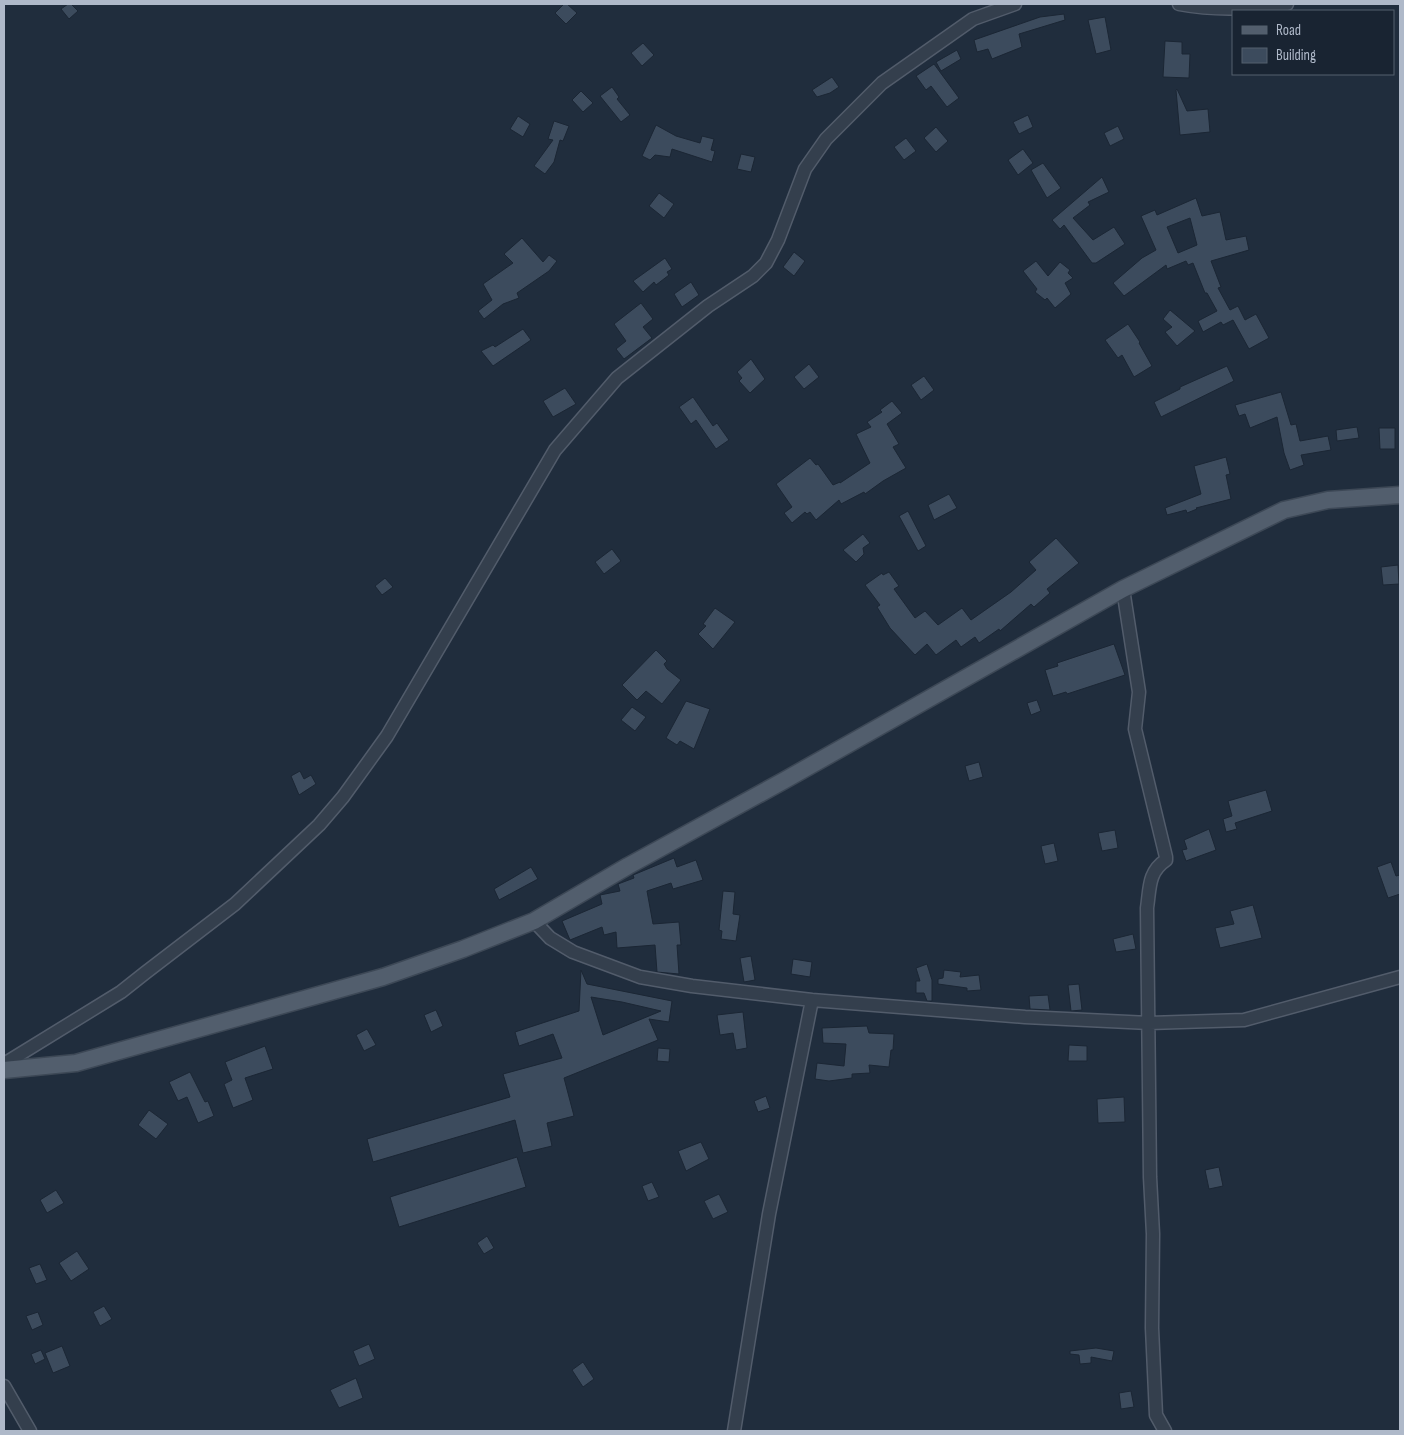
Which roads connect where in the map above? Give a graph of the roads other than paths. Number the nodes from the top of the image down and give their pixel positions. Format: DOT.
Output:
graph roads {
  1 [pos="1015,4"];
  2 [pos="1179,4"];
  3 [pos="1287,4"];
  4 [pos="1400,495"];
  5 [pos="1123,589"];
  6 [pos="534,921"];
  7 [pos="1400,977"];
  8 [pos="812,1000"];
  9 [pos="1150,1023"];
  10 [pos="4,1064"];
  11 [pos="4,1070"];
  12 [pos="4,1386"];
  13 [pos="30,1431"];
  14 [pos="734,1431"];
  15 [pos="1165,1431"];
  1 -- 10 [label="street"];
  2 -- 3 [label="street"];
  4 -- 5 [label="main road"];
  5 -- 6 [label="main road"];
  5 -- 9 [label="street"];
  6 -- 8 [label="street"];
  6 -- 11 [label="main road"];
  7 -- 9 [label="street"];
  8 -- 9 [label="street"];
  8 -- 14 [label="street"];
  9 -- 15 [label="street"];
  12 -- 13 [label="street"];
}
